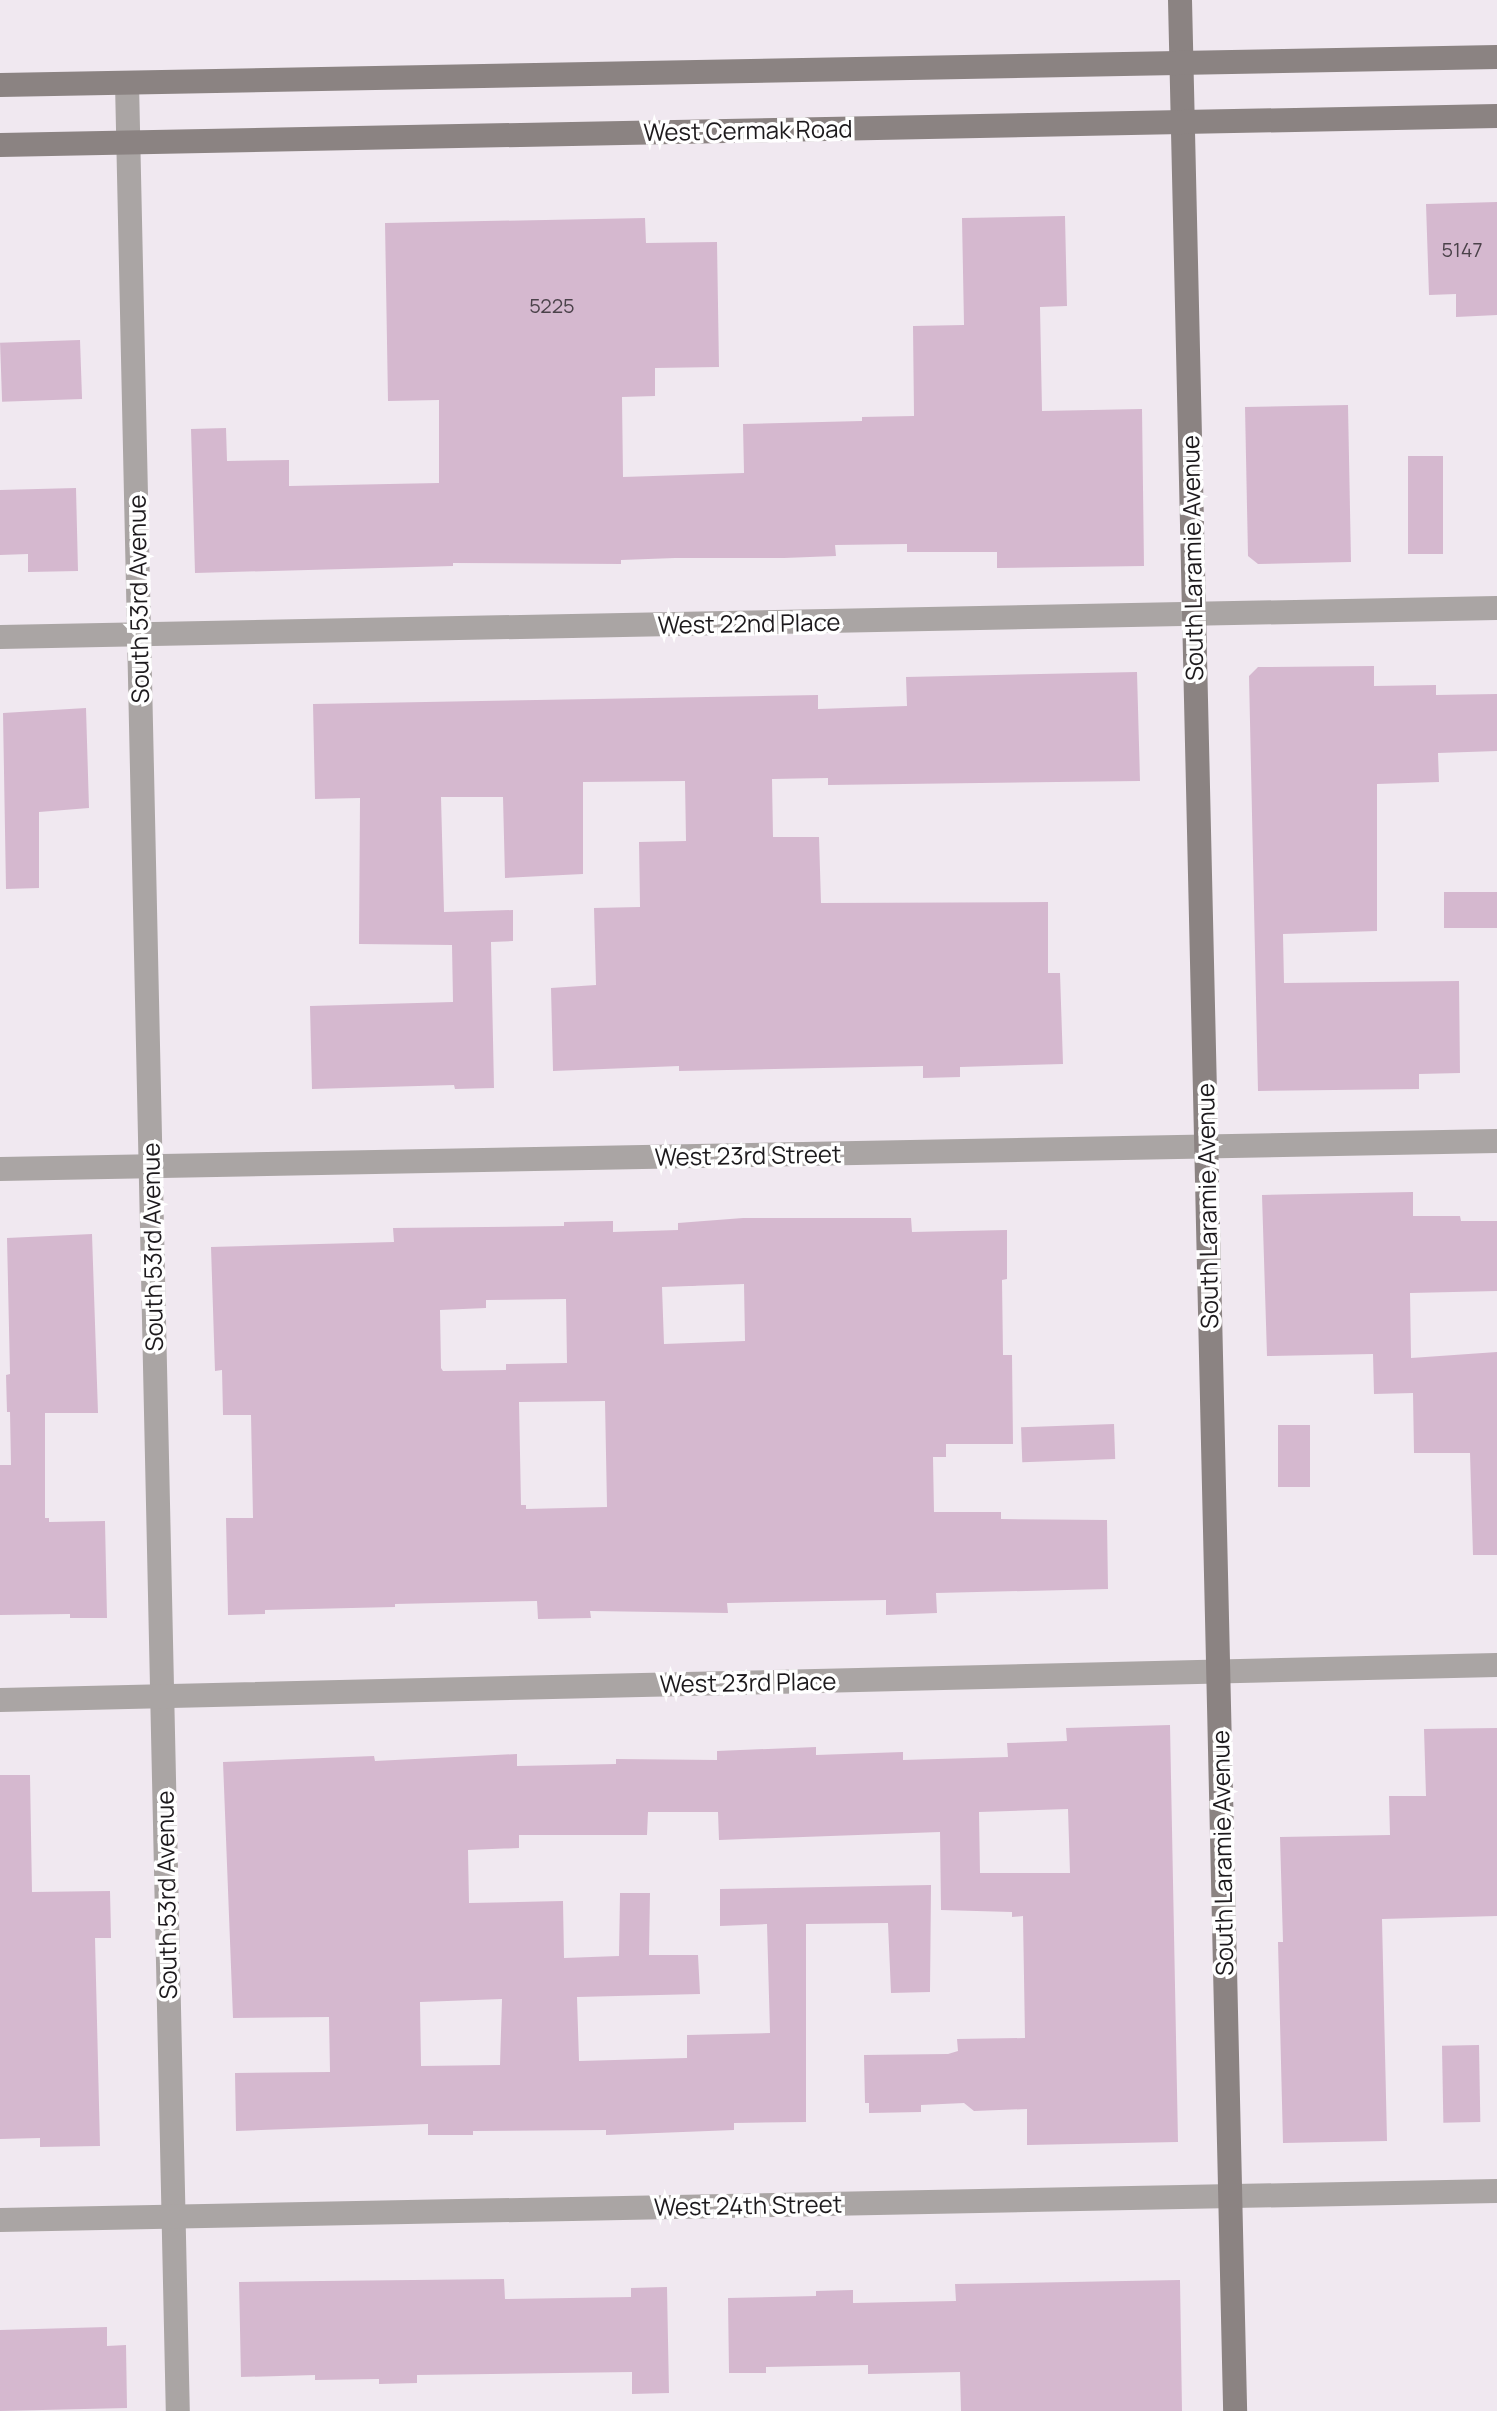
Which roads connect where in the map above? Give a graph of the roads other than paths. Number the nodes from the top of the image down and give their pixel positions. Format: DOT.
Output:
graph roads {
  1 [pos="1180,0"];
  2 [pos="1497,57"];
  3 [pos="1181,63"];
  4 [pos="127,83"];
  5 [pos="0,85"];
  6 [pos="1497,116"];
  7 [pos="1182,122"];
  8 [pos="128,141"];
  9 [pos="0,145"];
  10 [pos="1497,608"];
  11 [pos="1193,614"];
  12 [pos="138,634"];
  13 [pos="0,637"];
  14 [pos="1497,1141"];
  15 [pos="1206,1146"];
  16 [pos="150,1167"];
  17 [pos="0,1169"];
  18 [pos="1497,1665"];
  19 [pos="1218,1670"];
  20 [pos="162,1696"];
  21 [pos="0,1700"];
  22 [pos="1497,2191"];
  23 [pos="1230,2195"];
  24 [pos="173,2217"];
  25 [pos="0,2220"];
  26 [pos="178,2411"];
  27 [pos="1235,2411"];
  1 -- 3 [label="main road, South Laramie Avenue"];
  2 -- 3 [label="main road"];
  3 -- 4 [label="main road"];
  3 -- 7 [label="main road, South Laramie Avenue"];
  4 -- 5 [label="main road"];
  4 -- 8 [label="street, South 53rd Avenue"];
  6 -- 7 [label="main road, West Cermak Road"];
  7 -- 8 [label="main road, West Cermak Road"];
  7 -- 11 [label="main road, South Laramie Avenue"];
  8 -- 9 [label="main road, West Cermak Road"];
  8 -- 12 [label="street, South 53rd Avenue"];
  10 -- 11 [label="street, West 22nd Place"];
  11 -- 12 [label="street, West 22nd Place"];
  11 -- 15 [label="main road, South Laramie Avenue"];
  12 -- 13 [label="street, West 22nd Place"];
  12 -- 16 [label="street, South 53rd Avenue"];
  14 -- 15 [label="street, West 23rd Street"];
  15 -- 16 [label="street, West 23rd Street"];
  15 -- 19 [label="main road, South Laramie Avenue"];
  16 -- 17 [label="street, West 23rd Street"];
  16 -- 20 [label="street, South 53rd Avenue"];
  18 -- 19 [label="street, West 23rd Place"];
  19 -- 20 [label="street, West 23rd Place"];
  19 -- 23 [label="main road, South Laramie Avenue"];
  20 -- 21 [label="street, West 23rd Place"];
  20 -- 24 [label="street, South 53rd Avenue"];
  22 -- 23 [label="street, West 24th Street"];
  23 -- 24 [label="street, West 24th Street"];
  23 -- 27 [label="main road, South Laramie Avenue"];
  24 -- 25 [label="street, West 24th Street"];
  24 -- 26 [label="street, South 53rd Avenue"];
}
